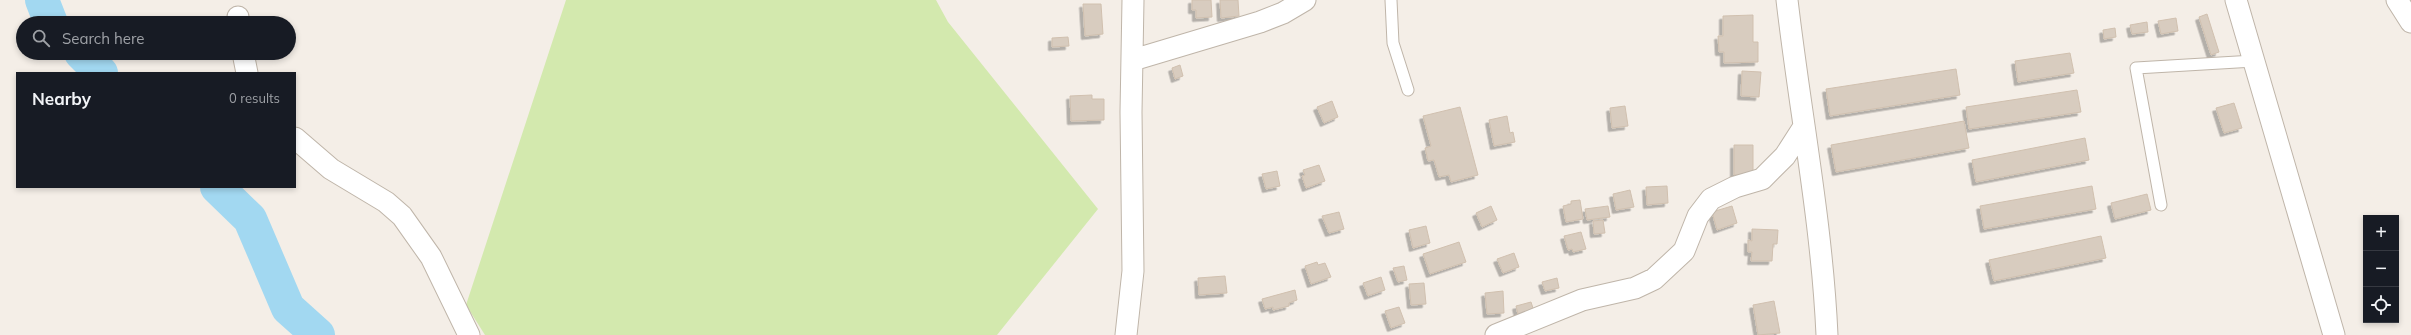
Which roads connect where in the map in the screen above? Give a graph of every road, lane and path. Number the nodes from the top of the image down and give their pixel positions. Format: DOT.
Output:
graph roads {
  1 [pos="1133,0"];
  2 [pos="1305,0"];
  3 [pos="1391,0"];
  4 [pos="1787,0"];
  5 [pos="2236,0"];
  6 [pos="2397,0"];
  7 [pos="2411,22"];
  8 [pos="244,60"];
  9 [pos="1133,60"];
  10 [pos="2254,61"];
  11 [pos="247,72"];
  12 [pos="1408,90"];
  13 [pos="1803,128"];
  14 [pos="296,139"];
  15 [pos="2160,205"];
  16 [pos="469,335"];
  17 [pos="1126,335"];
  18 [pos="1496,335"];
  19 [pos="1827,335"];
  20 [pos="2334,335"];
  1 -- 9 [label="street"];
  2 -- 9 [label="street"];
  3 -- 12 [label="lane"];
  4 -- 13 [label="street"];
  5 -- 10 [label="street"];
  6 -- 7 [label="street"];
  8 -- 11 [label="street"];
  9 -- 17 [label="street"];
  10 -- 15 [label="lane"];
  10 -- 20 [label="street"];
  13 -- 18 [label="street"];
  13 -- 19 [label="street"];
  14 -- 16 [label="street"];
}
